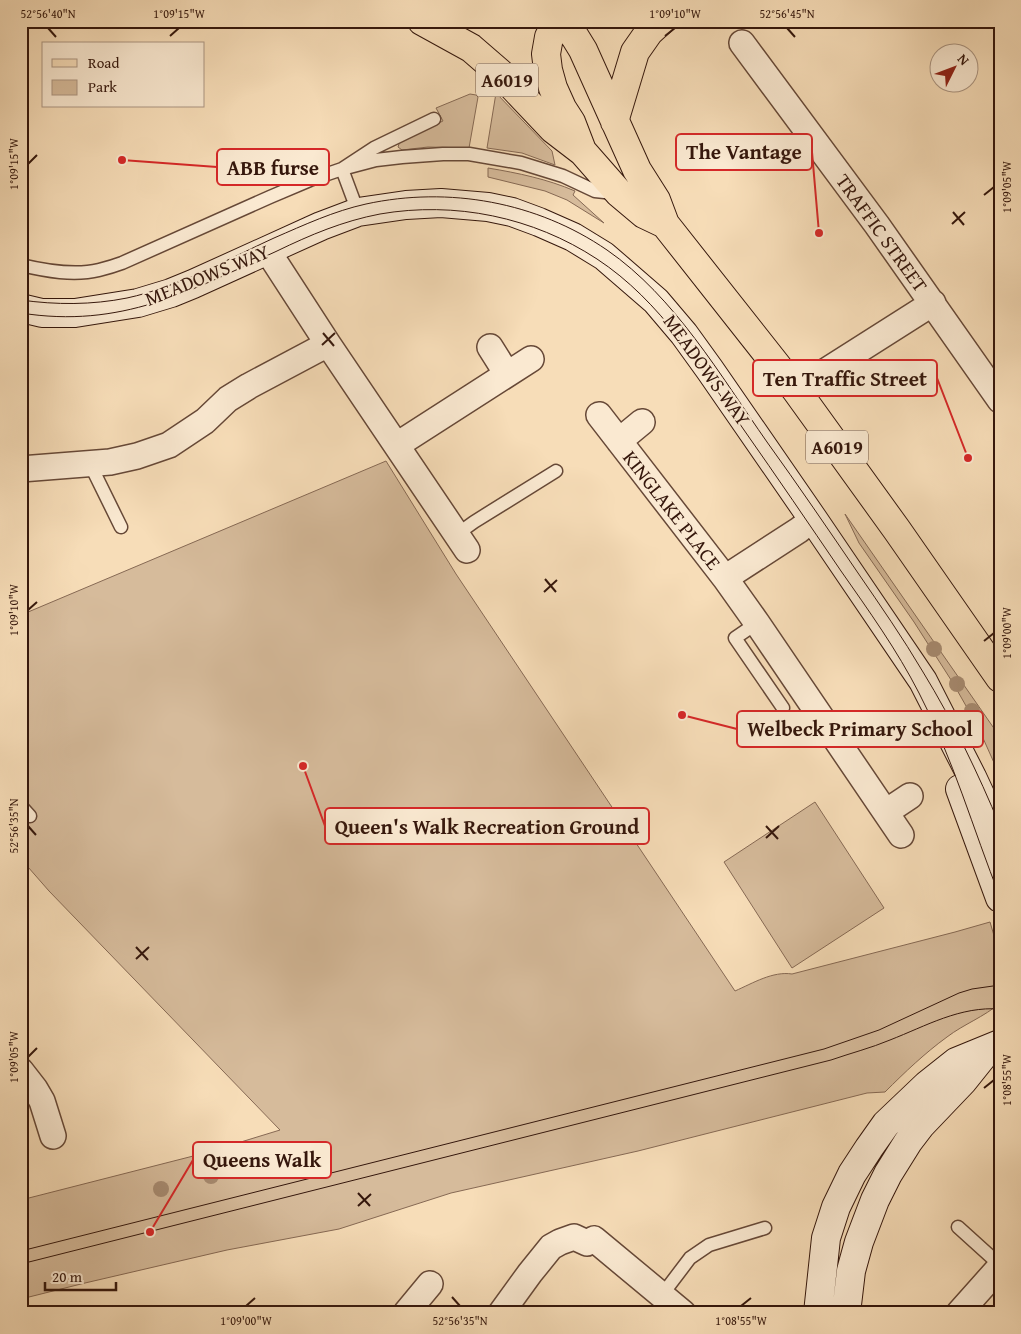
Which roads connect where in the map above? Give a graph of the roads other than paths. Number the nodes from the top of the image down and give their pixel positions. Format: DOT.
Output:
graph roads {
  1 [pos="422,21"];
  2 [pos="556,21"];
  3 [pos="562,21"];
  4 [pos="662,21"];
  5 [pos="742,43"];
  6 [pos="434,119"];
  7 [pos="615,122"];
  8 [pos="583,152"];
  9 [pos="342,169"];
  10 [pos="619,194"];
  11 [pos="358,212"];
  12 [pos="665,224"];
  13 [pos="267,250"];
  14 [pos="21,265"];
  15 [pos="933,303"];
  16 [pos="21,308"];
  17 [pos="328,344"];
  18 [pos="490,347"];
  19 [pos="532,359"];
  20 [pos="507,374"];
  21 [pos="796,390"];
  22 [pos="1000,400"];
  23 [pos="599,415"];
  24 [pos="642,422"];
  25 [pos="619,441"];
  26 [pos="397,445"];
  27 [pos="90,464"];
  28 [pos="21,469"];
  29 [pos="556,471"];
  30 [pos="813,519"];
  31 [pos="120,527"];
  32 [pos="462,543"];
  33 [pos="725,578"];
  34 [pos="757,623"];
  35 [pos="1000,678"];
  36 [pos="783,708"];
  37 [pos="938,711"];
  38 [pos="910,796"];
  39 [pos="886,812"];
  40 [pos="901,835"];
  41 [pos="1000,836"];
  42 [pos="1000,898"];
  43 [pos="994,1047"];
  44 [pos="21,1070"];
  45 [pos="53,1136"];
  46 [pos="958,1227"];
  47 [pos="765,1228"];
  48 [pos="1000,1266"];
  49 [pos="430,1284"];
  50 [pos="662,1295"];
  51 [pos="414,1310"];
  52 [pos="501,1313"];
  53 [pos="683,1313"];
  54 [pos="818,1313"];
  55 [pos="846,1313"];
  56 [pos="959,1313"];
  1 -- 8 [label="main road, A6019"];
  2 -- 8 [label="main road, A6019"];
  3 -- 7 [label="main road, A6019"];
  4 -- 7 [label="main road"];
  5 -- 15 [label="street, TRAFFIC STREET"];
  6 -- 9 [label="lane"];
  7 -- 12 [label="main road, A6019"];
  8 -- 10 [label="main road, A6019"];
  9 -- 10 [label="lane"];
  9 -- 11 [label="lane"];
  9 -- 14 [label="lane"];
  10 -- 12 [label="main road, A6019"];
  11 -- 13 [label="street, MEADOWS WAY"];
  11 -- 30 [label="street, MEADOWS WAY"];
  12 -- 21 [label="main road, A6019"];
  13 -- 16 [label="street, MEADOWS WAY"];
  13 -- 17 [label="street"];
  15 -- 21 [label="street, TRAFFIC STREET"];
  15 -- 22 [label="street, TRAFFIC STREET"];
  17 -- 26 [label="street"];
  17 -- 27 [label="street"];
  18 -- 20 [label="street"];
  19 -- 20 [label="street"];
  20 -- 26 [label="street"];
  21 -- 35 [label="main road, A6019"];
  23 -- 25 [label="street, KINGLAKE PLACE"];
  24 -- 25 [label="street, KINGLAKE PLACE"];
  25 -- 33 [label="street, KINGLAKE PLACE"];
  26 -- 32 [label="street"];
  27 -- 28 [label="street"];
  27 -- 31 [label="lane"];
  29 -- 32 [label="lane"];
  30 -- 33 [label="street, KINGLAKE PLACE"];
  30 -- 37 [label="street, MEADOWS WAY"];
  33 -- 34 [label="street, KINGLAKE PLACE"];
  34 -- 36 [label="lane"];
  34 -- 39 [label="street, KINGLAKE PLACE"];
  37 -- 41 [label="street, MEADOWS WAY"];
  37 -- 42 [label="street, MEADOWS WAY"];
  38 -- 39 [label="street"];
  39 -- 40 [label="street, KINGLAKE PLACE"];
  43 -- 54 [label="street"];
  43 -- 55 [label="street"];
  44 -- 45 [label="street"];
  46 -- 48 [label="lane"];
  47 -- 50 [label="lane"];
  48 -- 56 [label="street"];
  49 -- 51 [label="street"];
  50 -- 52 [label="street"];
  50 -- 53 [label="street"];
}
